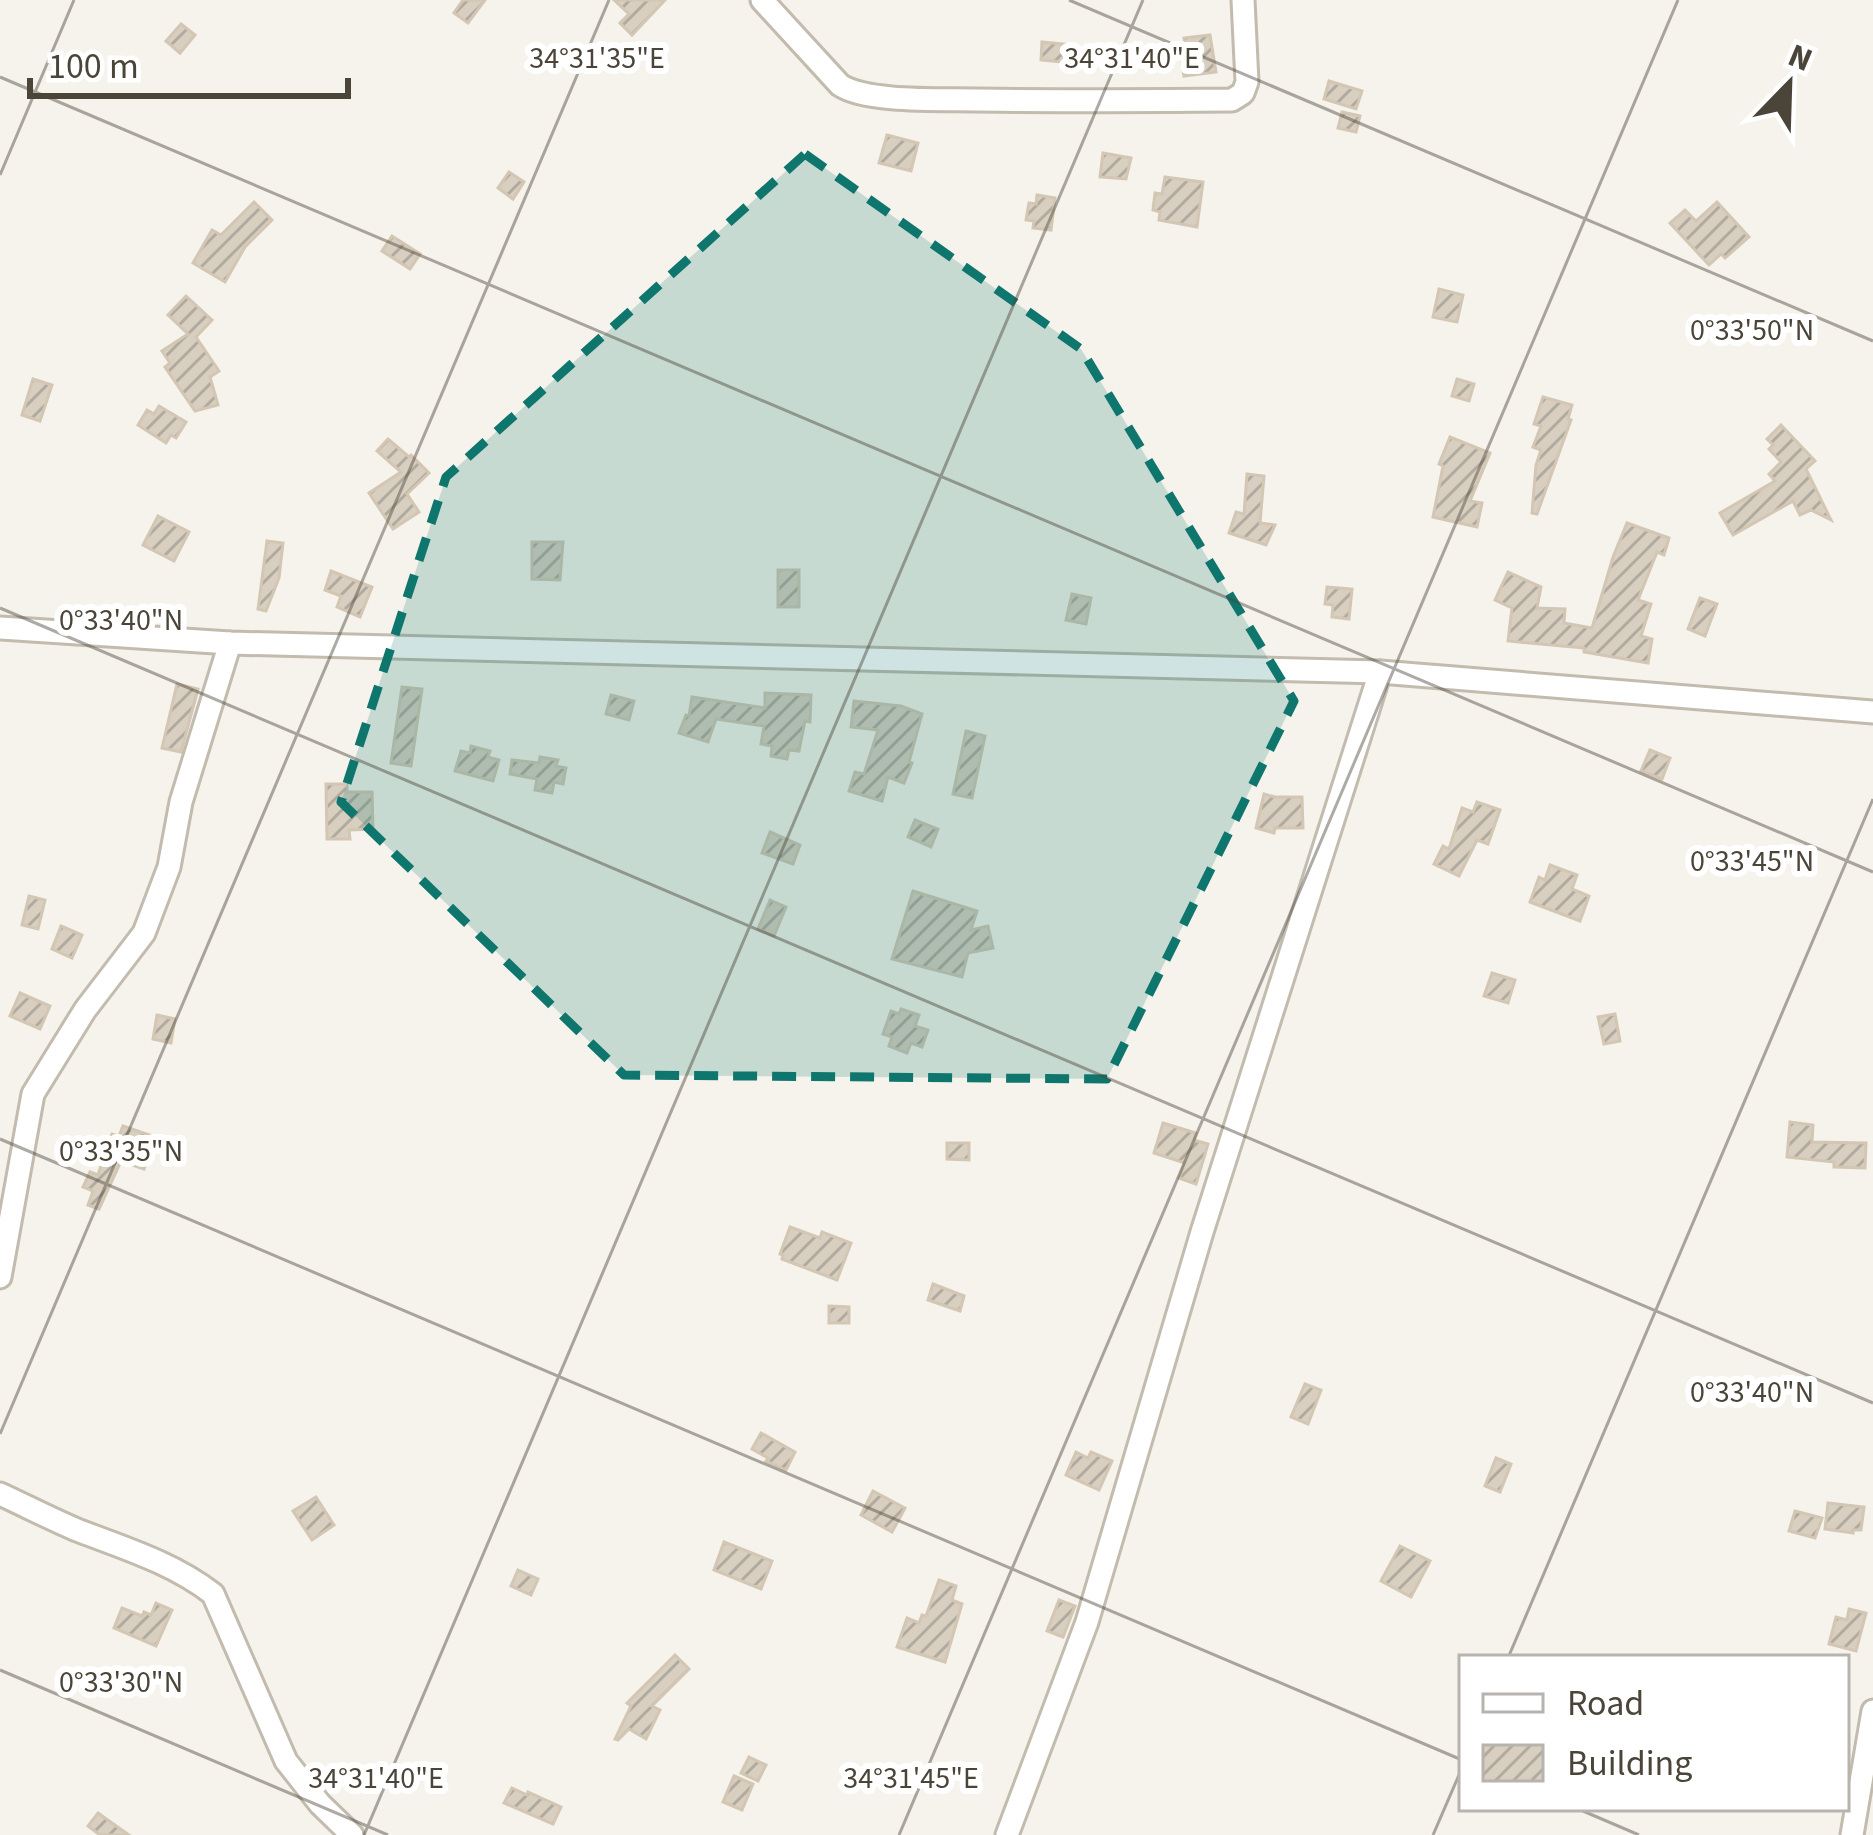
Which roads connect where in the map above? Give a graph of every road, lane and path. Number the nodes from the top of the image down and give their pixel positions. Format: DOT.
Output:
graph roads {
  1 [pos="763,0"];
  2 [pos="1243,0"];
  3 [pos="0,628"];
  4 [pos="230,643"];
  5 [pos="1380,672"];
  6 [pos="1873,712"];
  7 [pos="0,1277"];
  8 [pos="0,1494"];
  9 [pos="1873,1711"];
  10 [pos="352,1835"];
  11 [pos="1007,1835"];
  12 [pos="1852,1835"];
  1 -- 2 [label="street"];
  3 -- 4 [label="street"];
  4 -- 5 [label="street"];
  4 -- 7 [label="street"];
  5 -- 6 [label="street"];
  5 -- 11 [label="street"];
  8 -- 10 [label="street"];
  9 -- 12 [label="street"];
}
